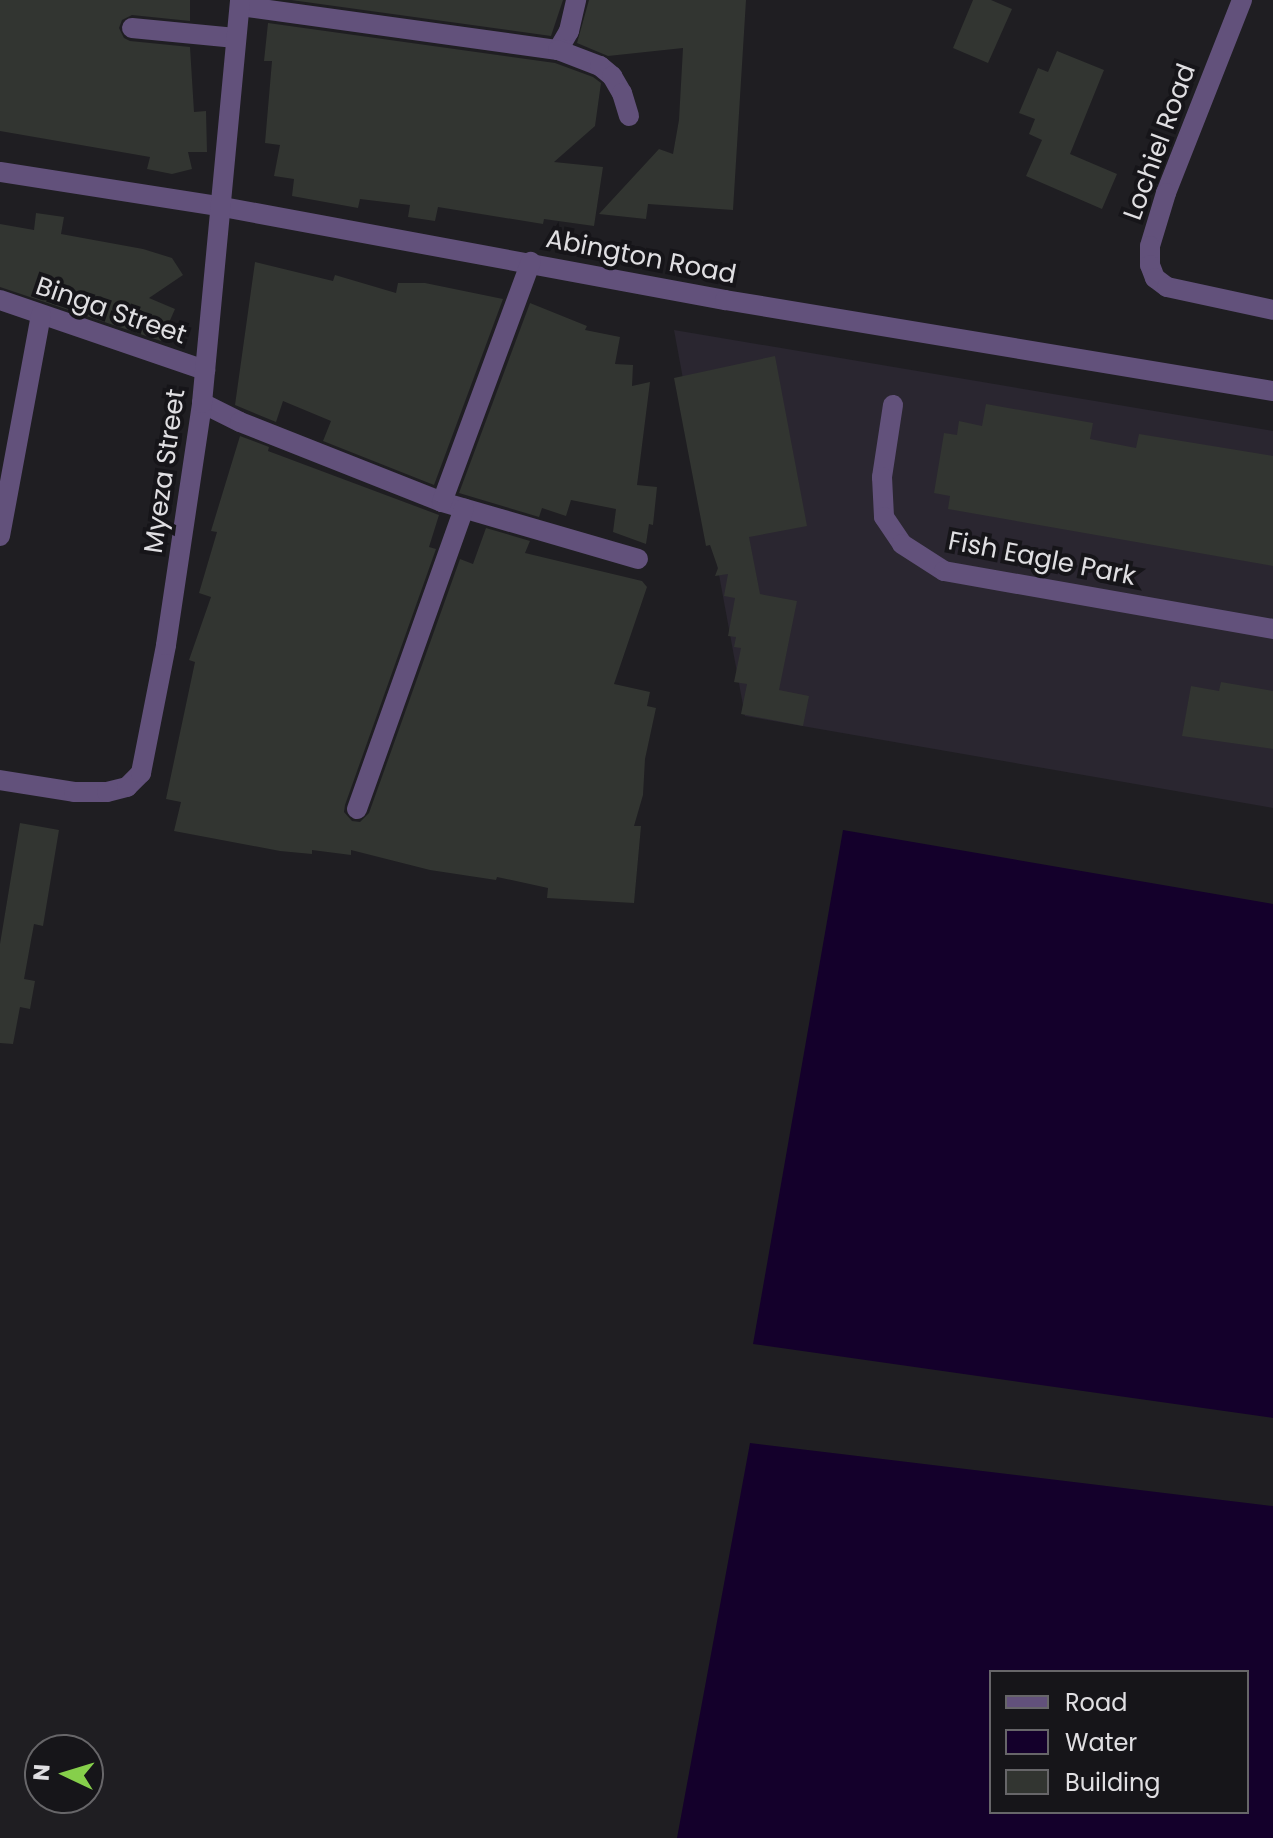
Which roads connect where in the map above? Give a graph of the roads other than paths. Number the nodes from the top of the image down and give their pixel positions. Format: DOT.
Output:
graph roads {
  1 [pos="576,0"];
  2 [pos="1242,0"];
  3 [pos="240,3"];
  4 [pos="132,28"];
  5 [pos="236,38"];
  6 [pos="558,50"];
  7 [pos="629,116"];
  8 [pos="0,172"];
  9 [pos="223,207"];
  10 [pos="531,262"];
  11 [pos="0,300"];
  12 [pos="1273,310"];
  13 [pos="41,315"];
  14 [pos="205,370"];
  15 [pos="1273,391"];
  16 [pos="202,403"];
  17 [pos="893,405"];
  18 [pos="442,502"];
  19 [pos="464,509"];
  20 [pos="0,536"];
  21 [pos="638,559"];
  22 [pos="1273,629"];
  23 [pos="0,780"];
  24 [pos="357,809"];
  1 -- 6 [label="street"];
  2 -- 12 [label="street, Lochiel Road"];
  3 -- 5 [label="street, Myeza Street"];
  3 -- 6 [label="street"];
  4 -- 5 [label="street"];
  5 -- 9 [label="street, Myeza Street"];
  6 -- 7 [label="street"];
  8 -- 9 [label="street, Abington Road"];
  9 -- 10 [label="street, Abington Road"];
  9 -- 14 [label="street, Myeza Street"];
  10 -- 15 [label="street, Abington Road"];
  10 -- 18 [label="street"];
  11 -- 13 [label="street, Binga Street"];
  13 -- 14 [label="street, Binga Street"];
  13 -- 20 [label="street"];
  14 -- 16 [label="street, Myeza Street"];
  16 -- 18 [label="street"];
  16 -- 23 [label="street, Myeza Street"];
  17 -- 22 [label="street, Fish Eagle Park"];
  18 -- 19 [label="street"];
  19 -- 21 [label="street"];
  19 -- 24 [label="street"];
}
